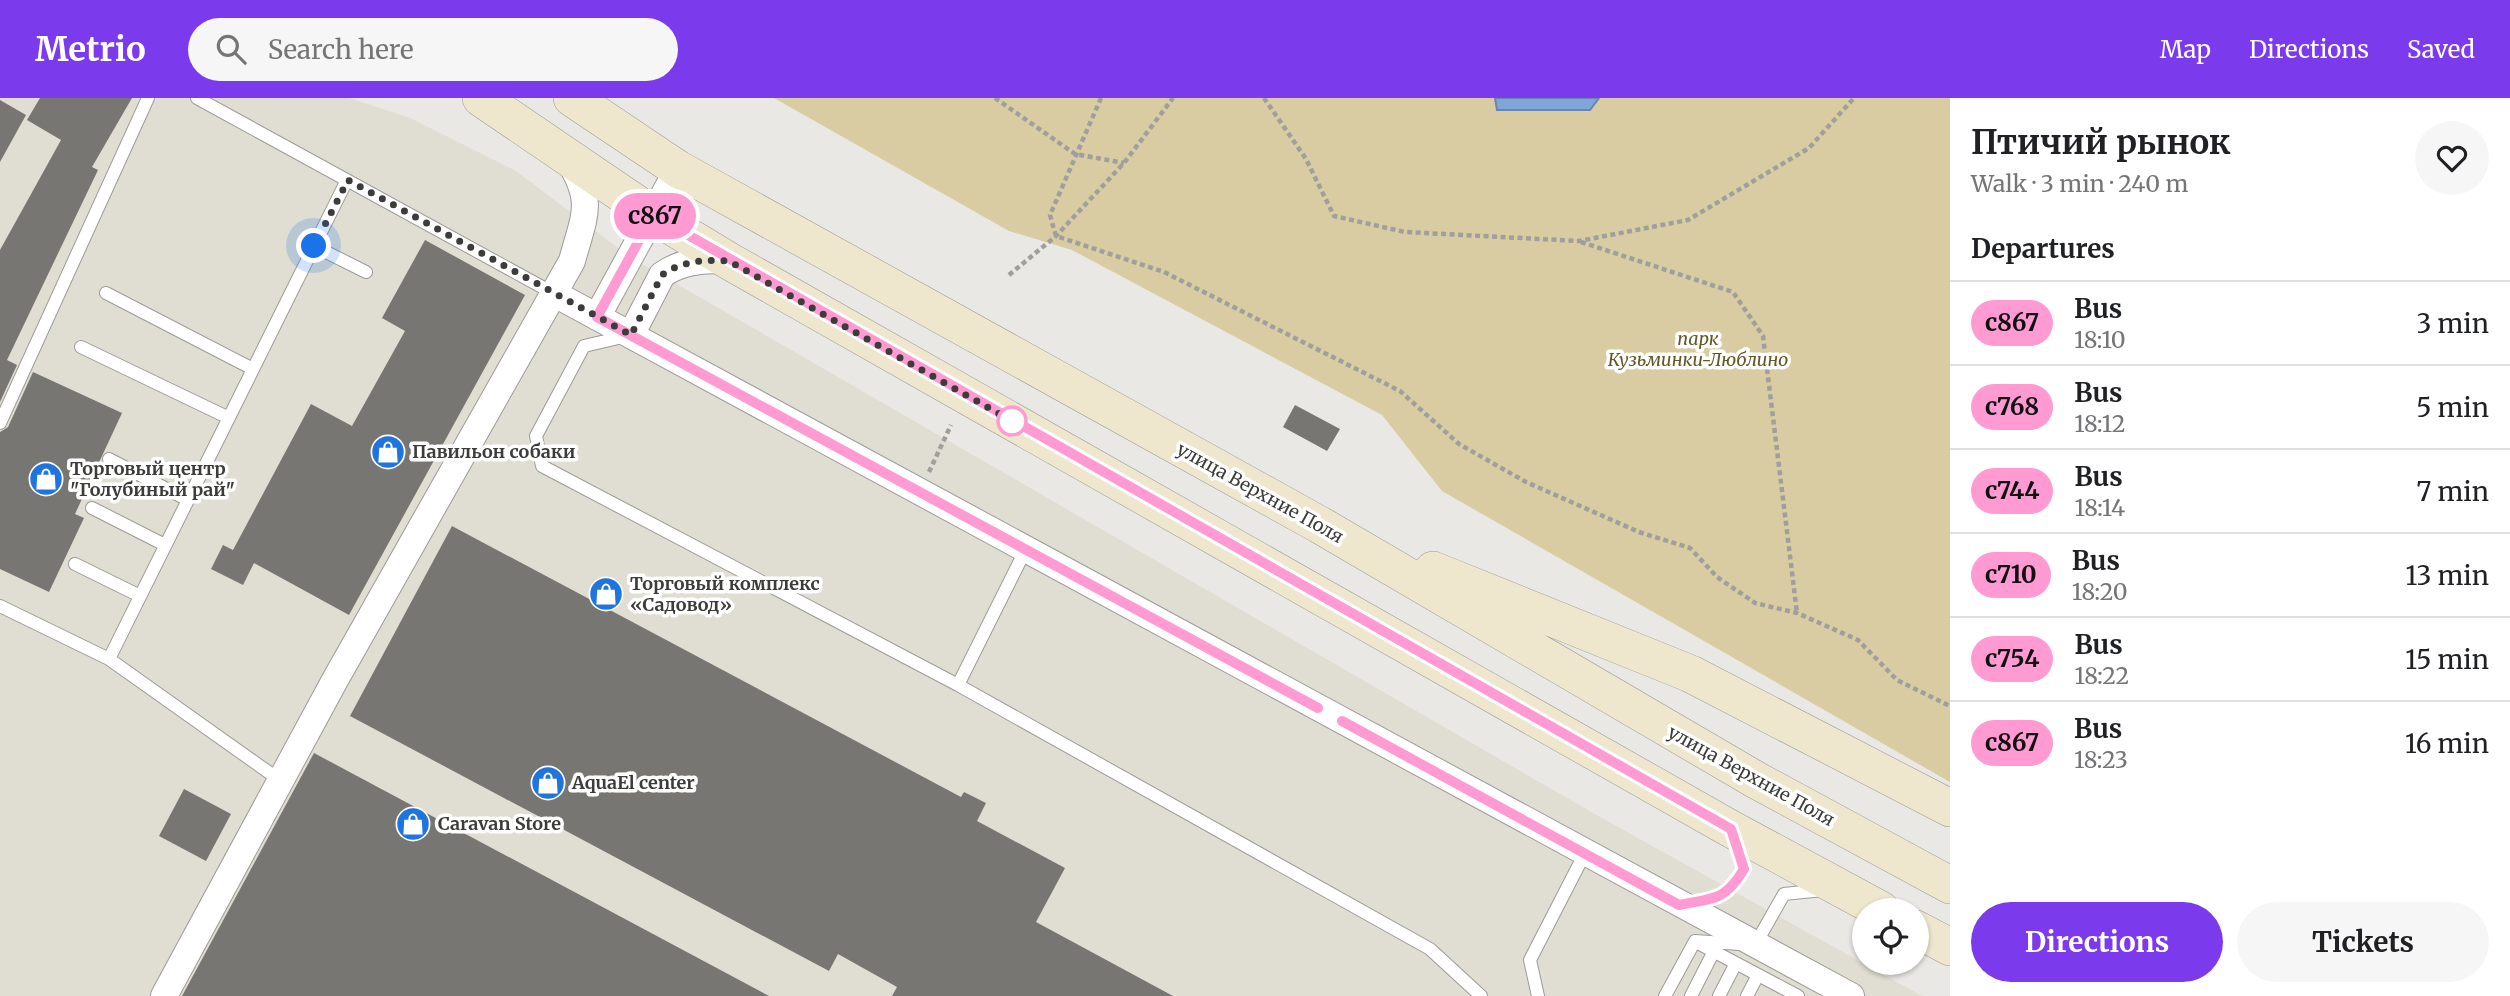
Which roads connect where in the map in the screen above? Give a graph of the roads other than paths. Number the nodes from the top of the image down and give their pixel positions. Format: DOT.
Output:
graph roads {
  1 [pos="148,98"];
  2 [pos="197,98"];
  3 [pos="481,98"];
  4 [pos="572,98"];
  5 [pos="564,151"];
  6 [pos="678,169"];
  7 [pos="348,180"];
  8 [pos="653,215"];
  9 [pos="314,246"];
  10 [pos="729,261"];
  11 [pos="366,272"];
  12 [pos="106,293"];
  13 [pos="553,293"];
  14 [pos="597,317"];
  15 [pos="631,335"];
  16 [pos="81,346"];
  17 [pos="253,369"];
  18 [pos="229,418"];
  19 [pos="0,423"];
  20 [pos="109,459"];
  21 [pos="188,500"];
  22 [pos="92,508"];
  23 [pos="1320,526"];
  24 [pos="165,545"];
  25 [pos="1026,549"];
  26 [pos="75,564"];
  27 [pos="140,596"];
  28 [pos="0,606"];
  29 [pos="109,659"];
  30 [pos="957,685"];
  31 [pos="281,781"];
  32 [pos="1950,808"];
  33 [pos="1731,829"];
  34 [pos="1585,853"];
  35 [pos="1950,885"];
  36 [pos="1841,888"];
  37 [pos="1859,898"];
  38 [pos="1679,905"];
  39 [pos="1929,936"];
  40 [pos="1695,941"];
  41 [pos="1950,947"];
  42 [pos="1714,951"];
  43 [pos="1746,954"];
  44 [pos="1758,975"];
  45 [pos="1777,991"];
  46 [pos="164,996"];
  47 [pos="1481,996"];
  48 [pos="1538,996"];
  49 [pos="1665,996"];
  50 [pos="1691,996"];
  51 [pos="1719,996"];
  52 [pos="1747,996"];
  53 [pos="1798,996"];
  54 [pos="1851,996"];
  1 -- 19 [label="lane"];
  2 -- 7 [label="lane"];
  3 -- 5 [label="main road"];
  4 -- 6 [label="main road, улица Верхние Поля"];
  5 -- 8 [label="main road"];
  5 -- 13 [label="street"];
  6 -- 8 [label="street"];
  6 -- 23 [label="main road, улица Верхние Поля"];
  7 -- 9 [label="lane"];
  7 -- 13 [label="lane"];
  8 -- 10 [label="main road"];
  8 -- 14 [label="street"];
  9 -- 11 [label="lane"];
  9 -- 17 [label="lane"];
  10 -- 15 [label="street"];
  10 -- 33 [label="main road"];
  12 -- 17 [label="lane"];
  13 -- 14 [label="street"];
  13 -- 31 [label="street"];
  14 -- 15 [label="street"];
  15 -- 25 [label="street"];
  15 -- 30 [label="lane"];
  16 -- 18 [label="lane"];
  17 -- 18 [label="lane"];
  18 -- 21 [label="lane"];
  20 -- 21 [label="lane"];
  21 -- 24 [label="lane"];
  22 -- 24 [label="lane"];
  23 -- 32 [label="main road"];
  23 -- 35 [label="main road, улица Верхние Поля"];
  24 -- 27 [label="lane"];
  25 -- 30 [label="lane"];
  25 -- 34 [label="street"];
  26 -- 27 [label="lane"];
  27 -- 29 [label="lane"];
  28 -- 29 [label="lane"];
  29 -- 31 [label="lane"];
  30 -- 47 [label="lane"];
  31 -- 46 [label="street"];
  33 -- 36 [label="main road"];
  33 -- 38 [label="lane"];
  34 -- 38 [label="street"];
  34 -- 48 [label="lane"];
  36 -- 37 [label="main road"];
  36 -- 43 [label="lane"];
  38 -- 43 [label="street"];
  39 -- 41 [label="main road"];
  40 -- 42 [label="lane"];
  40 -- 43 [label="lane"];
  40 -- 49 [label="lane"];
  42 -- 43 [label="lane"];
  42 -- 50 [label="lane"];
  43 -- 44 [label="lane"];
  43 -- 51 [label="lane"];
  43 -- 54 [label="street"];
  44 -- 45 [label="lane"];
  44 -- 52 [label="lane"];
  45 -- 53 [label="lane"];
}
